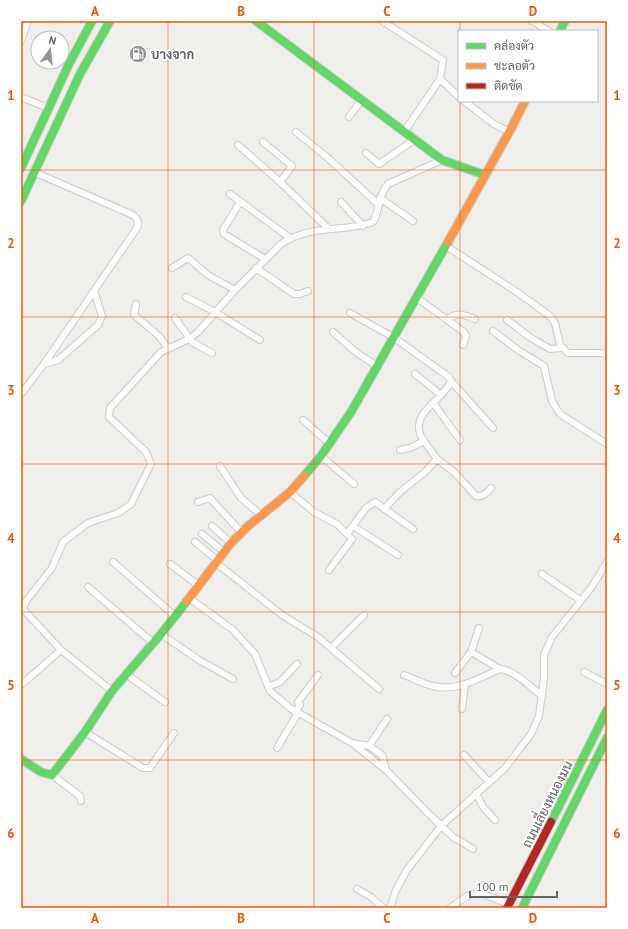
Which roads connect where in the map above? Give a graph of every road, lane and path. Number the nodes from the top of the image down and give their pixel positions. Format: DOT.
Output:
graph roads {
  1 [pos="28,21"];
  2 [pos="92,21"];
  3 [pos="110,21"];
  4 [pos="256,21"];
  5 [pos="382,21"];
  6 [pos="532,21"];
  7 [pos="565,21"];
  8 [pos="547,30"];
  9 [pos="560,30"];
  10 [pos="22,33"];
  11 [pos="21,41"];
  12 [pos="440,79"];
  13 [pos="458,96"];
  14 [pos="21,97"];
  15 [pos="362,99"];
  16 [pos="465,102"];
  17 [pos="525,102"];
  18 [pos="48,108"];
  19 [pos="349,117"];
  20 [pos="296,132"];
  21 [pos="404,132"];
  22 [pos="510,132"];
  23 [pos="414,140"];
  24 [pos="263,142"];
  25 [pos="238,145"];
  26 [pos="366,153"];
  27 [pos="442,160"];
  28 [pos="21,168"];
  29 [pos="34,172"];
  30 [pos="485,175"];
  31 [pos="280,182"];
  32 [pos="230,194"];
  33 [pos="21,201"];
  34 [pos="240,202"];
  35 [pos="341,202"];
  36 [pos="380,202"];
  37 [pos="413,221"];
  38 [pos="363,226"];
  39 [pos="329,229"];
  40 [pos="290,238"];
  41 [pos="446,246"];
  42 [pos="266,259"];
  43 [pos="172,268"];
  44 [pos="256,268"];
  45 [pos="235,290"];
  46 [pos="94,291"];
  47 [pos="308,291"];
  48 [pos="186,297"];
  49 [pos="417,298"];
  50 [pos="136,304"];
  51 [pos="215,312"];
  52 [pos="350,313"];
  53 [pos="175,318"];
  54 [pos="475,319"];
  55 [pos="448,320"];
  56 [pos="507,320"];
  57 [pos="493,331"];
  58 [pos="333,332"];
  59 [pos="393,337"];
  60 [pos="189,339"];
  61 [pos="260,340"];
  62 [pos="463,344"];
  63 [pos="168,348"];
  64 [pos="561,348"];
  65 [pos="212,353"];
  66 [pos="607,355"];
  67 [pos="44,364"];
  68 [pos="377,366"];
  69 [pos="415,374"];
  70 [pos="451,381"];
  71 [pos="21,394"];
  72 [pos="441,395"];
  73 [pos="434,404"];
  74 [pos="302,420"];
  75 [pos="493,428"];
  76 [pos="460,440"];
  77 [pos="424,441"];
  78 [pos="330,444"];
  79 [pos="607,444"];
  80 [pos="400,450"];
  81 [pos="321,456"];
  82 [pos="437,459"];
  83 [pos="220,466"];
  84 [pos="354,484"];
  85 [pos="491,488"];
  86 [pos="290,492"];
  87 [pos="198,502"];
  88 [pos="384,509"];
  89 [pos="261,516"];
  90 [pos="212,526"];
  91 [pos="353,526"];
  92 [pos="413,529"];
  93 [pos="241,532"];
  94 [pos="202,534"];
  95 [pos="347,534"];
  96 [pos="195,542"];
  97 [pos="231,543"];
  98 [pos="224,552"];
  99 [pos="398,555"];
  100 [pos="216,561"];
  101 [pos="113,562"];
  102 [pos="607,562"];
  103 [pos="170,564"];
  104 [pos="329,570"];
  105 [pos="542,574"];
  106 [pos="198,585"];
  107 [pos="88,587"];
  108 [pos="189,598"];
  109 [pos="580,600"];
  110 [pos="364,615"];
  111 [pos="175,616"];
  112 [pos="479,628"];
  113 [pos="161,634"];
  114 [pos="153,643"];
  115 [pos="331,648"];
  116 [pos="61,650"];
  117 [pos="471,652"];
  118 [pos="297,664"];
  119 [pos="500,669"];
  120 [pos="584,672"];
  121 [pos="455,673"];
  122 [pos="126,674"];
  123 [pos="318,675"];
  124 [pos="404,675"];
  125 [pos="233,679"];
  126 [pos="607,684"];
  127 [pos="21,685"];
  128 [pos="465,685"];
  129 [pos="268,687"];
  130 [pos="379,689"];
  131 [pos="112,691"];
  132 [pos="542,696"];
  133 [pos="165,702"];
  134 [pos="462,709"];
  135 [pos="607,710"];
  136 [pos="297,712"];
  137 [pos="387,719"];
  138 [pos="85,732"];
  139 [pos="174,733"];
  140 [pos="607,738"];
  141 [pos="352,743"];
  142 [pos="369,746"];
  143 [pos="277,748"];
  144 [pos="464,756"];
  145 [pos="21,759"];
  146 [pos="386,770"];
  147 [pos="52,775"];
  148 [pos="489,782"];
  149 [pos="476,794"];
  150 [pos="81,801"];
  151 [pos="495,820"];
  152 [pos="441,826"];
  153 [pos="473,849"];
  154 [pos="357,889"];
  155 [pos="508,906"];
  156 [pos="382,908"];
  157 [pos="390,908"];
  158 [pos="450,908"];
  159 [pos="522,908"];
  1 -- 10 [label="street"];
  2 -- 18 [label="main road"];
  3 -- 29 [label="main road"];
  4 -- 15 [label="main road"];
  5 -- 12 [label="street"];
  6 -- 8 [label="street"];
  7 -- 9 [label="main road"];
  10 -- 11 [label="street"];
  12 -- 13 [label="street"];
  12 -- 21 [label="street"];
  14 -- 18 [label="street"];
  15 -- 19 [label="street"];
  15 -- 21 [label="main road"];
  16 -- 22 [label="street"];
  17 -- 22 [label="main road"];
  18 -- 28 [label="main road"];
  20 -- 36 [label="street"];
  21 -- 23 [label="main road"];
  22 -- 30 [label="main road"];
  23 -- 26 [label="street"];
  23 -- 27 [label="main road"];
  24 -- 31 [label="street"];
  25 -- 31 [label="street"];
  27 -- 30 [label="main road"];
  27 -- 36 [label="street"];
  29 -- 33 [label="main road"];
  29 -- 46 [label="street"];
  30 -- 41 [label="main road"];
  31 -- 39 [label="street"];
  32 -- 34 [label="street"];
  34 -- 40 [label="street"];
  34 -- 42 [label="street"];
  35 -- 38 [label="street"];
  36 -- 37 [label="street"];
  36 -- 38 [label="street"];
  38 -- 39 [label="street"];
  39 -- 40 [label="street"];
  40 -- 42 [label="street"];
  41 -- 49 [label="main road"];
  41 -- 64 [label="street"];
  42 -- 44 [label="street"];
  43 -- 45 [label="street"];
  44 -- 45 [label="street"];
  44 -- 47 [label="street"];
  45 -- 51 [label="street"];
  46 -- 67 [label="street"];
  46 -- 67 [label="street"];
  48 -- 51 [label="street"];
  49 -- 55 [label="street"];
  49 -- 59 [label="main road"];
  50 -- 63 [label="street"];
  51 -- 60 [label="street"];
  51 -- 61 [label="street"];
  52 -- 59 [label="street"];
  53 -- 60 [label="street"];
  54 -- 55 [label="street"];
  55 -- 62 [label="street"];
  56 -- 64 [label="street"];
  57 -- 79 [label="street"];
  58 -- 68 [label="street"];
  59 -- 68 [label="main road"];
  59 -- 70 [label="street"];
  60 -- 63 [label="street"];
  60 -- 65 [label="street"];
  63 -- 116 [label="street"];
  64 -- 66 [label="street"];
  67 -- 71 [label="street"];
  68 -- 78 [label="main road"];
  69 -- 72 [label="street"];
  70 -- 72 [label="street"];
  70 -- 75 [label="street"];
  72 -- 73 [label="street"];
  73 -- 76 [label="street"];
  73 -- 77 [label="street"];
  74 -- 78 [label="street"];
  77 -- 80 [label="street"];
  77 -- 82 [label="street"];
  78 -- 81 [label="main road"];
  81 -- 84 [label="street"];
  81 -- 86 [label="main road"];
  82 -- 85 [label="street"];
  82 -- 88 [label="street"];
  83 -- 89 [label="street"];
  86 -- 89 [label="main road"];
  86 -- 95 [label="street"];
  87 -- 93 [label="street"];
  88 -- 91 [label="street"];
  88 -- 92 [label="street"];
  89 -- 93 [label="main road"];
  90 -- 97 [label="street"];
  91 -- 95 [label="street"];
  91 -- 99 [label="street"];
  93 -- 97 [label="main road"];
  94 -- 98 [label="street"];
  95 -- 104 [label="street"];
  96 -- 100 [label="street"];
  97 -- 98 [label="main road"];
  98 -- 100 [label="main road"];
  100 -- 106 [label="main road"];
  100 -- 115 [label="street"];
  101 -- 111 [label="street"];
  102 -- 109 [label="street"];
  103 -- 106 [label="street"];
  105 -- 109 [label="street"];
  106 -- 108 [label="main road"];
  107 -- 114 [label="street"];
  108 -- 111 [label="main road"];
  108 -- 129 [label="street"];
  109 -- 132 [label="street"];
  110 -- 115 [label="street"];
  111 -- 113 [label="main road"];
  112 -- 117 [label="street"];
  113 -- 114 [label="main road"];
  113 -- 125 [label="street"];
  114 -- 122 [label="main road"];
  115 -- 130 [label="street"];
  116 -- 127 [label="street"];
  116 -- 131 [label="street"];
  117 -- 119 [label="street"];
  117 -- 121 [label="street"];
  118 -- 129 [label="street"];
  119 -- 128 [label="street"];
  119 -- 132 [label="street"];
  120 -- 126 [label="street"];
  122 -- 131 [label="main road"];
  122 -- 133 [label="street"];
  123 -- 136 [label="street"];
  124 -- 128 [label="street"];
  128 -- 134 [label="street"];
  129 -- 136 [label="street"];
  131 -- 138 [label="main road"];
  132 -- 148 [label="street"];
  135 -- 155 [label="main road, ถนนเลี่ยงหนองมน"];
  136 -- 141 [label="street"];
  136 -- 143 [label="street"];
  137 -- 142 [label="street"];
  138 -- 139 [label="street"];
  138 -- 147 [label="main road"];
  140 -- 159 [label="main road, ถนนเลี่ยงหนองมน"];
  141 -- 142 [label="street"];
  141 -- 146 [label="street"];
  142 -- 146 [label="street"];
  144 -- 148 [label="street"];
  145 -- 147 [label="main road"];
  146 -- 152 [label="street"];
  147 -- 150 [label="street"];
  148 -- 149 [label="street"];
  149 -- 151 [label="street"];
  149 -- 152 [label="street"];
  152 -- 153 [label="street"];
  152 -- 157 [label="street"];
  154 -- 156 [label="street"];
  155 -- 158 [label="street"];
}
